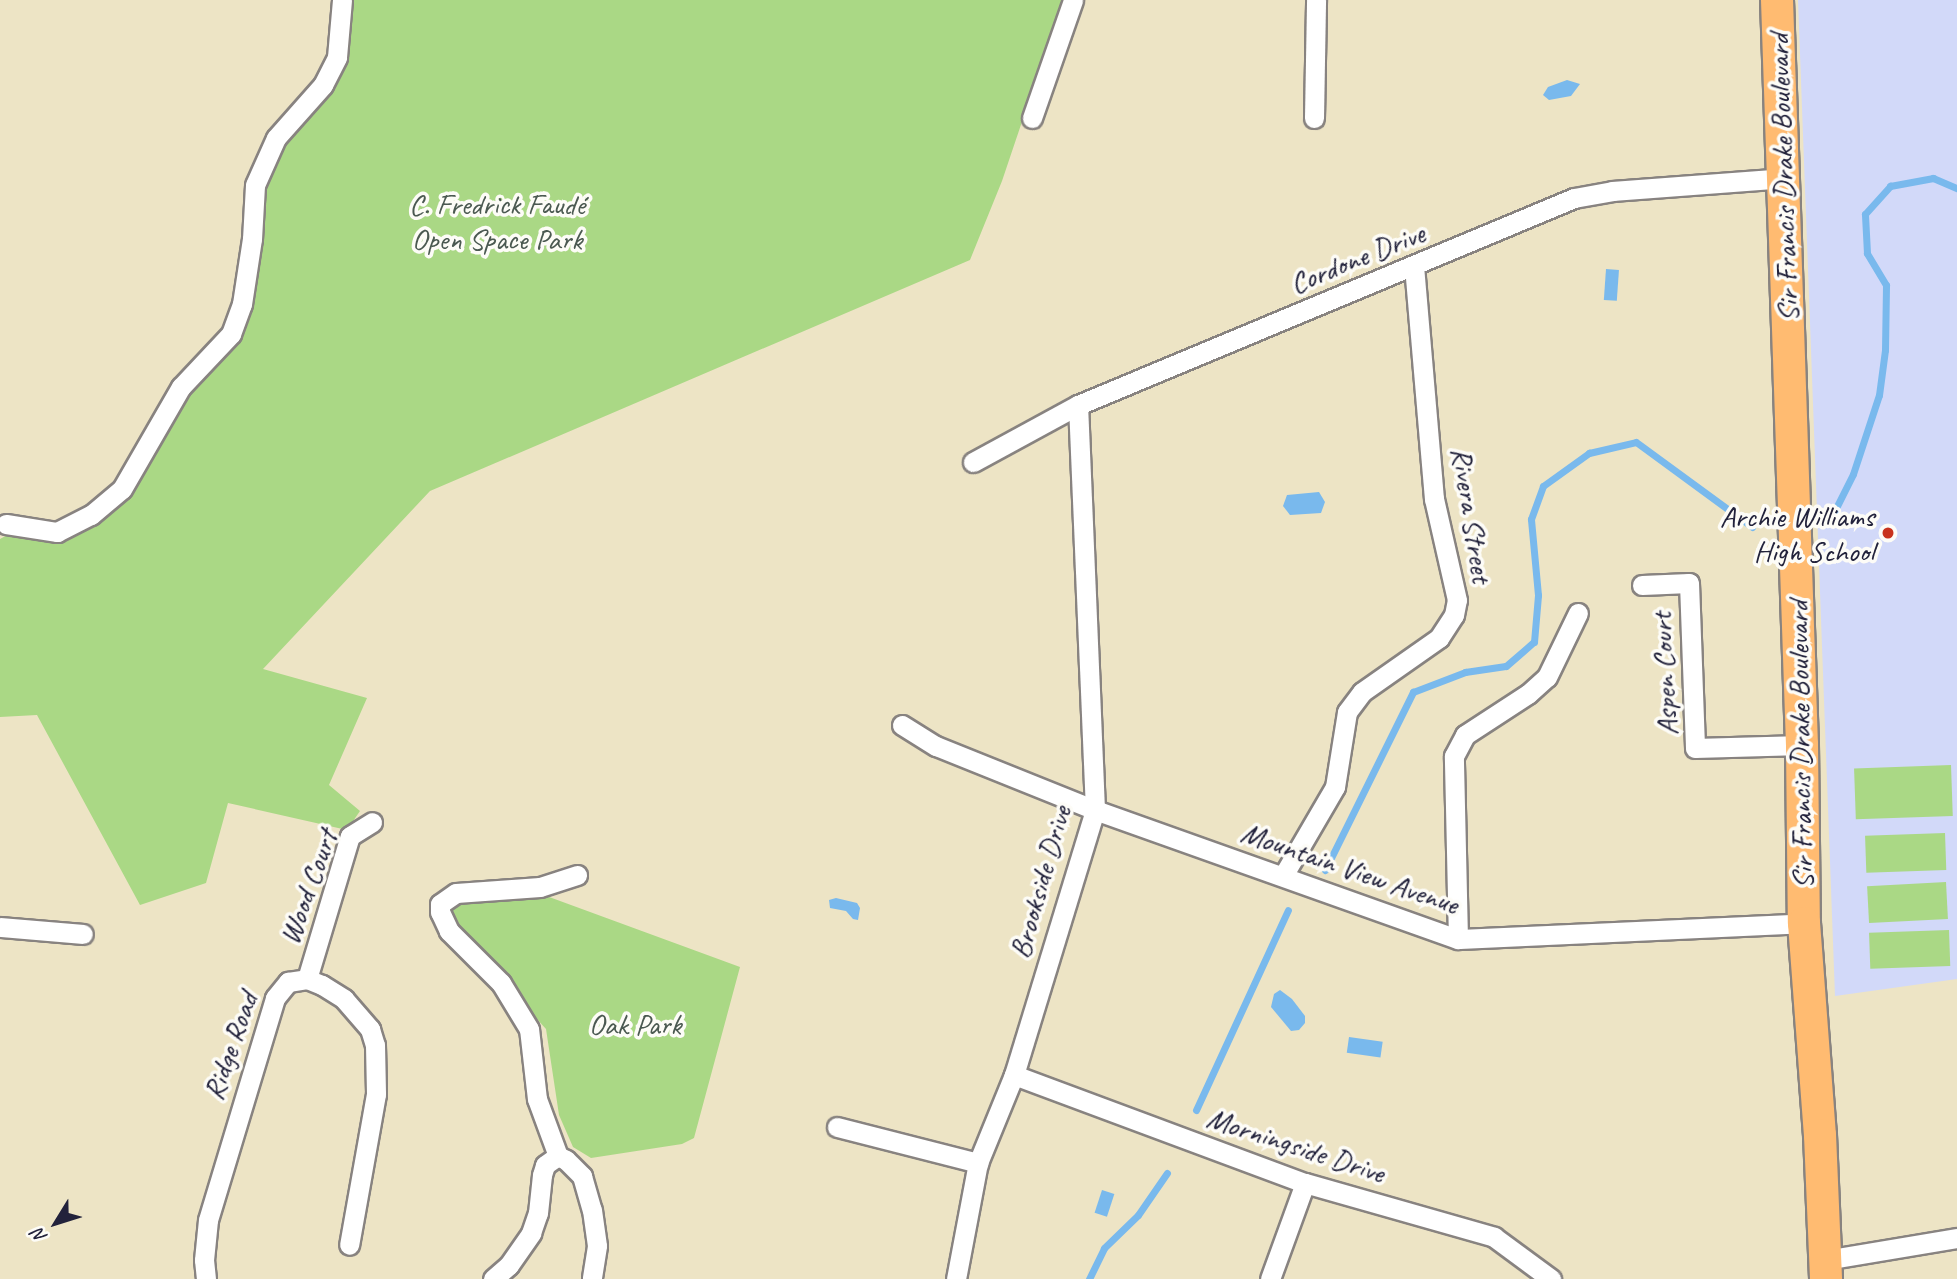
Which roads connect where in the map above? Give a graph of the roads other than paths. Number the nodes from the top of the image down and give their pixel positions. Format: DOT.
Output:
graph roads {
  1 [pos="342,0"];
  2 [pos="1073,0"];
  3 [pos="1316,0"];
  4 [pos="1777,0"];
  5 [pos="1032,118"];
  6 [pos="1314,118"];
  7 [pos="1783,178"];
  8 [pos="1414,268"];
  9 [pos="1078,405"];
  10 [pos="973,461"];
  11 [pos="6,524"];
  12 [pos="1642,585"];
  13 [pos="1578,613"];
  14 [pos="902,725"];
  15 [pos="1802,745"];
  16 [pos="1095,810"];
  17 [pos="372,822"];
  18 [pos="577,875"];
  19 [pos="1283,876"];
  20 [pos="1804,923"];
  21 [pos="0,927"];
  22 [pos="83,934"];
  23 [pos="1458,939"];
  24 [pos="307,979"];
  25 [pos="1014,1075"];
  26 [pos="837,1127"];
  27 [pos="558,1156"];
  28 [pos="978,1163"];
  29 [pos="1305,1183"];
  30 [pos="1957,1238"];
  31 [pos="349,1245"];
  32 [pos="1826,1270"];
  33 [pos="206,1279"];
  34 [pos="493,1279"];
  35 [pos="592,1279"];
  36 [pos="956,1279"];
  37 [pos="1270,1279"];
  38 [pos="1551,1279"];
  1 -- 11 [label="street"];
  2 -- 5 [label="street"];
  3 -- 6 [label="street"];
  4 -- 7 [label="main road, Sir Francis Drake Boulevard"];
  7 -- 8 [label="street, Cordone Drive"];
  7 -- 15 [label="main road, Sir Francis Drake Boulevard"];
  8 -- 9 [label="street, Cordone Drive"];
  8 -- 19 [label="street, Rivera Street"];
  9 -- 10 [label="street, Cordone Drive"];
  9 -- 16 [label="street, Brookside Drive"];
  12 -- 15 [label="street, Aspen Court"];
  13 -- 23 [label="street"];
  14 -- 16 [label="street, Mountain View Avenue"];
  15 -- 20 [label="main road, Sir Francis Drake Boulevard"];
  16 -- 19 [label="street, Mountain View Avenue"];
  16 -- 25 [label="street, Brookside Drive"];
  17 -- 24 [label="street, Wood Court"];
  18 -- 27 [label="street"];
  19 -- 23 [label="street, Mountain View Avenue"];
  20 -- 23 [label="street, Mountain View Avenue"];
  20 -- 32 [label="main road, Sir Francis Drake Boulevard"];
  21 -- 22 [label="street"];
  24 -- 31 [label="street"];
  24 -- 33 [label="street, Ridge Road"];
  25 -- 28 [label="street, Brookside Drive"];
  25 -- 29 [label="street, Morningside Drive"];
  26 -- 28 [label="street"];
  27 -- 34 [label="street"];
  27 -- 35 [label="street"];
  28 -- 36 [label="street, Brookside Drive"];
  29 -- 37 [label="street"];
  29 -- 38 [label="street, Morningside Drive"];
  30 -- 32 [label="street"];
}
